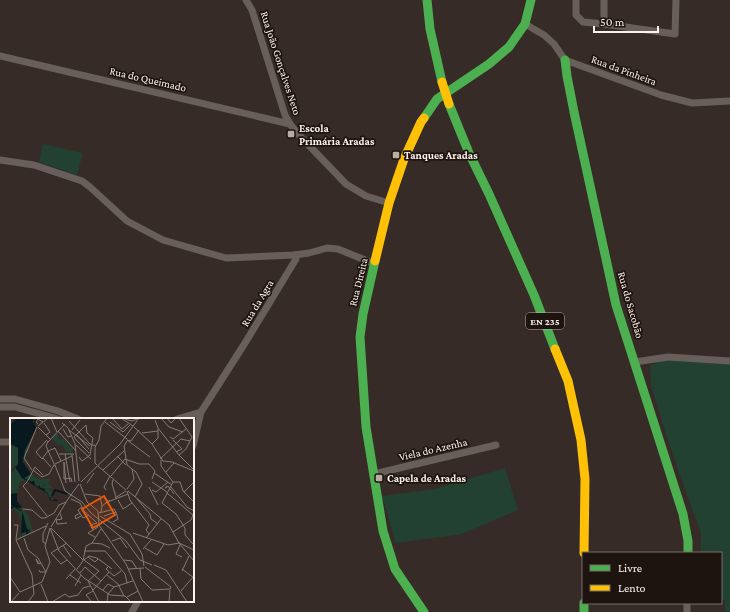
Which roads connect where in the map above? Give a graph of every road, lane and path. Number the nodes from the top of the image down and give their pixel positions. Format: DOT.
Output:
graph roads {
  1 [pos="246,0"];
  2 [pos="427,0"];
  3 [pos="531,0"];
  4 [pos="576,0"];
  5 [pos="604,0"];
  6 [pos="676,0"];
  7 [pos="525,24"];
  8 [pos="604,24"];
  9 [pos="0,56"];
  10 [pos="565,60"];
  11 [pos="730,101"];
  12 [pos="290,124"];
  13 [pos="0,160"];
  14 [pos="390,203"];
  15 [pos="294,255"];
  16 [pos="375,264"];
  17 [pos="730,361"];
  18 [pos="635,362"];
  19 [pos="0,399"];
  20 [pos="0,407"];
  21 [pos="201,412"];
  22 [pos="54,418"];
  23 [pos="76,418"];
  24 [pos="180,418"];
  25 [pos="194,442"];
  26 [pos="496,445"];
  27 [pos="374,474"];
  28 [pos="584,552"];
  29 [pos="688,552"];
  30 [pos="137,602"];
  31 [pos="132,612"];
  32 [pos="424,612"];
  1 -- 12 [label="street, Rua João Gonçalves Neto"];
  2 -- 28 [label="main road, EN 235, bridge"];
  3 -- 7 [label="main road, Rua Direita"];
  4 -- 8 [label="street"];
  5 -- 8 [label="street"];
  6 -- 8 [label="street"];
  7 -- 10 [label="street"];
  7 -- 14 [label="main road, Rua Direita"];
  9 -- 12 [label="street, Rua do Queimado"];
  10 -- 11 [label="street, Rua da Pinheira"];
  10 -- 18 [label="main road, Rua do Sacobão"];
  12 -- 14 [label="street, Rua João Gonçalves Neto"];
  13 -- 15 [label="street"];
  14 -- 16 [label="main road, Rua Direita"];
  15 -- 16 [label="street"];
  15 -- 21 [label="street, Rua da Agra"];
  16 -- 27 [label="main road, Rua Direita"];
  17 -- 18 [label="street"];
  18 -- 29 [label="main road, Rua do Sacobão"];
  19 -- 23 [label="street"];
  20 -- 22 [label="street"];
  21 -- 24 [label="street"];
  21 -- 25 [label="street"];
  26 -- 27 [label="street, Viela do Azenha"];
  27 -- 32 [label="main road, Rua Direita"];
  30 -- 31 [label="street"];
}
